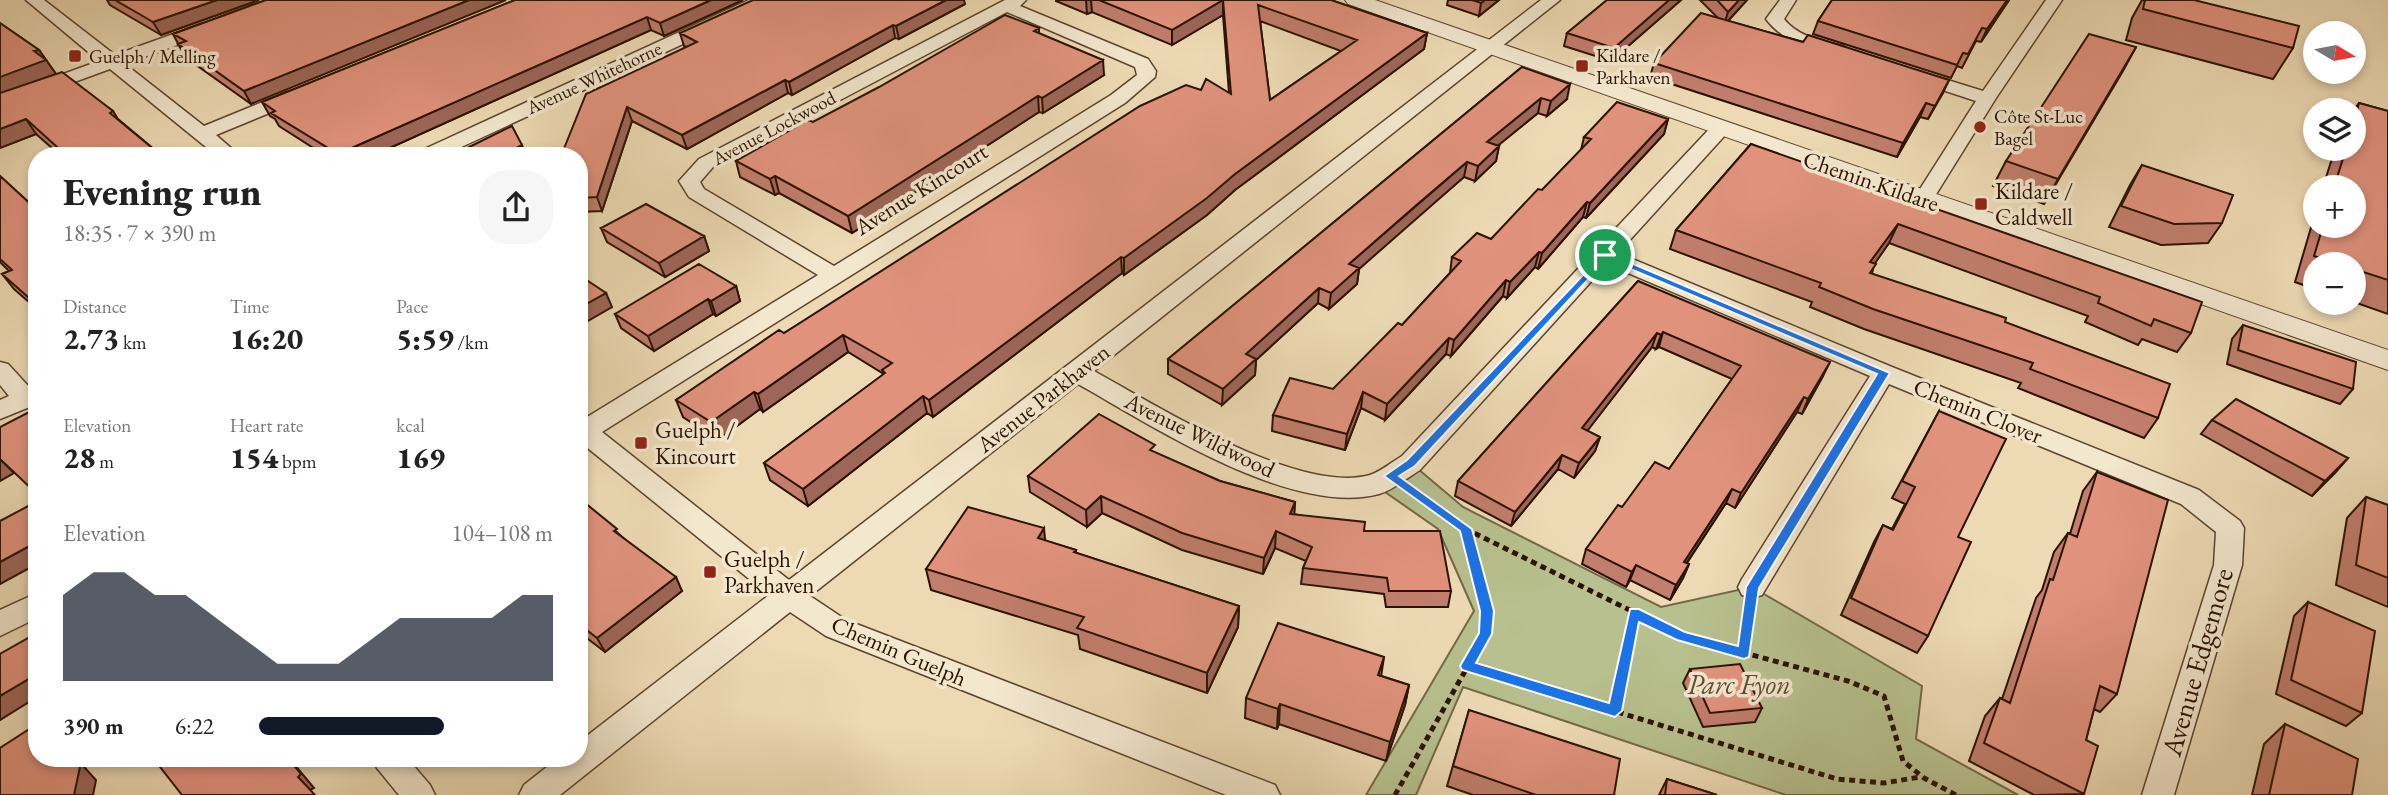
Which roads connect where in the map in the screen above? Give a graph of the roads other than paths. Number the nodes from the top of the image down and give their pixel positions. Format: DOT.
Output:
graph roads {
  1 [pos="34,0"];
  2 [pos="763,0"];
  3 [pos="1355,0"];
  4 [pos="1552,0"];
  5 [pos="1788,0"];
  6 [pos="2054,0"];
  7 [pos="1012,3"];
  8 [pos="218,24"];
  9 [pos="1491,47"];
  10 [pos="1860,57"];
  11 [pos="114,62"];
  12 [pos="1898,69"];
  13 [pos="311,89"];
  14 [pos="1987,98"];
  15 [pos="0,103"];
  16 [pos="1721,128"];
  17 [pos="201,134"];
  18 [pos="218,147"];
  19 [pos="444,147"];
  20 [pos="1923,200"];
  21 [pos="1605,255"];
  22 [pos="833,275"];
  23 [pos="2388,360"];
  24 [pos="0,370"];
  25 [pos="1076,372"];
  26 [pos="1884,373"];
  27 [pos="28,393"];
  28 [pos="28,397"];
  29 [pos="0,410"];
  30 [pos="588,425"];
  31 [pos="588,434"];
  32 [pos="2230,528"];
  33 [pos="1752,587"];
  34 [pos="790,597"];
  35 [pos="28,609"];
  36 [pos="0,624"];
  37 [pos="588,754"];
  38 [pos="396,767"];
  39 [pos="571,767"];
  40 [pos="419,795"];
  41 [pos="535,795"];
  42 [pos="1264,795"];
  43 [pos="2158,795"];
  1 -- 11 [label="street"];
  2 -- 19 [label="street, Avenue Whitehorne"];
  3 -- 9 [label="street, Chemin Kildare"];
  4 -- 9 [label="street, Avenue Parkhaven"];
  5 -- 10 [label="street"];
  6 -- 14 [label="street"];
  7 -- 22 [label="street, Avenue Kincourt"];
  7 -- 22 [label="street, Avenue Lockwood"];
  8 -- 11 [label="street"];
  9 -- 16 [label="street, Chemin Kildare"];
  9 -- 25 [label="street, Avenue Parkhaven"];
  11 -- 15 [label="street"];
  11 -- 17 [label="street"];
  12 -- 14 [label="street"];
  13 -- 17 [label="street"];
  14 -- 20 [label="street"];
  16 -- 20 [label="street, Chemin Kildare"];
  16 -- 21 [label="street, Avenue Wildwood"];
  17 -- 18 [label="street"];
  20 -- 23 [label="street, Chemin Kildare"];
  21 -- 25 [label="street, Avenue Wildwood"];
  21 -- 26 [label="street, Chemin Clover"];
  22 -- 30 [label="street, Avenue Kincourt"];
  24 -- 27 [label="street"];
  25 -- 34 [label="street, Avenue Parkhaven"];
  26 -- 32 [label="street, Chemin Clover"];
  26 -- 33 [label="street"];
  28 -- 29 [label="street"];
  31 -- 34 [label="street, Chemin Guelph"];
  32 -- 43 [label="street, Avenue Edgemore"];
  34 -- 37 [label="street, Avenue Parkhaven"];
  34 -- 42 [label="street, Chemin Guelph"];
  35 -- 36 [label="street"];
  38 -- 40 [label="street"];
  39 -- 41 [label="street, Avenue Parkhaven"];
}
